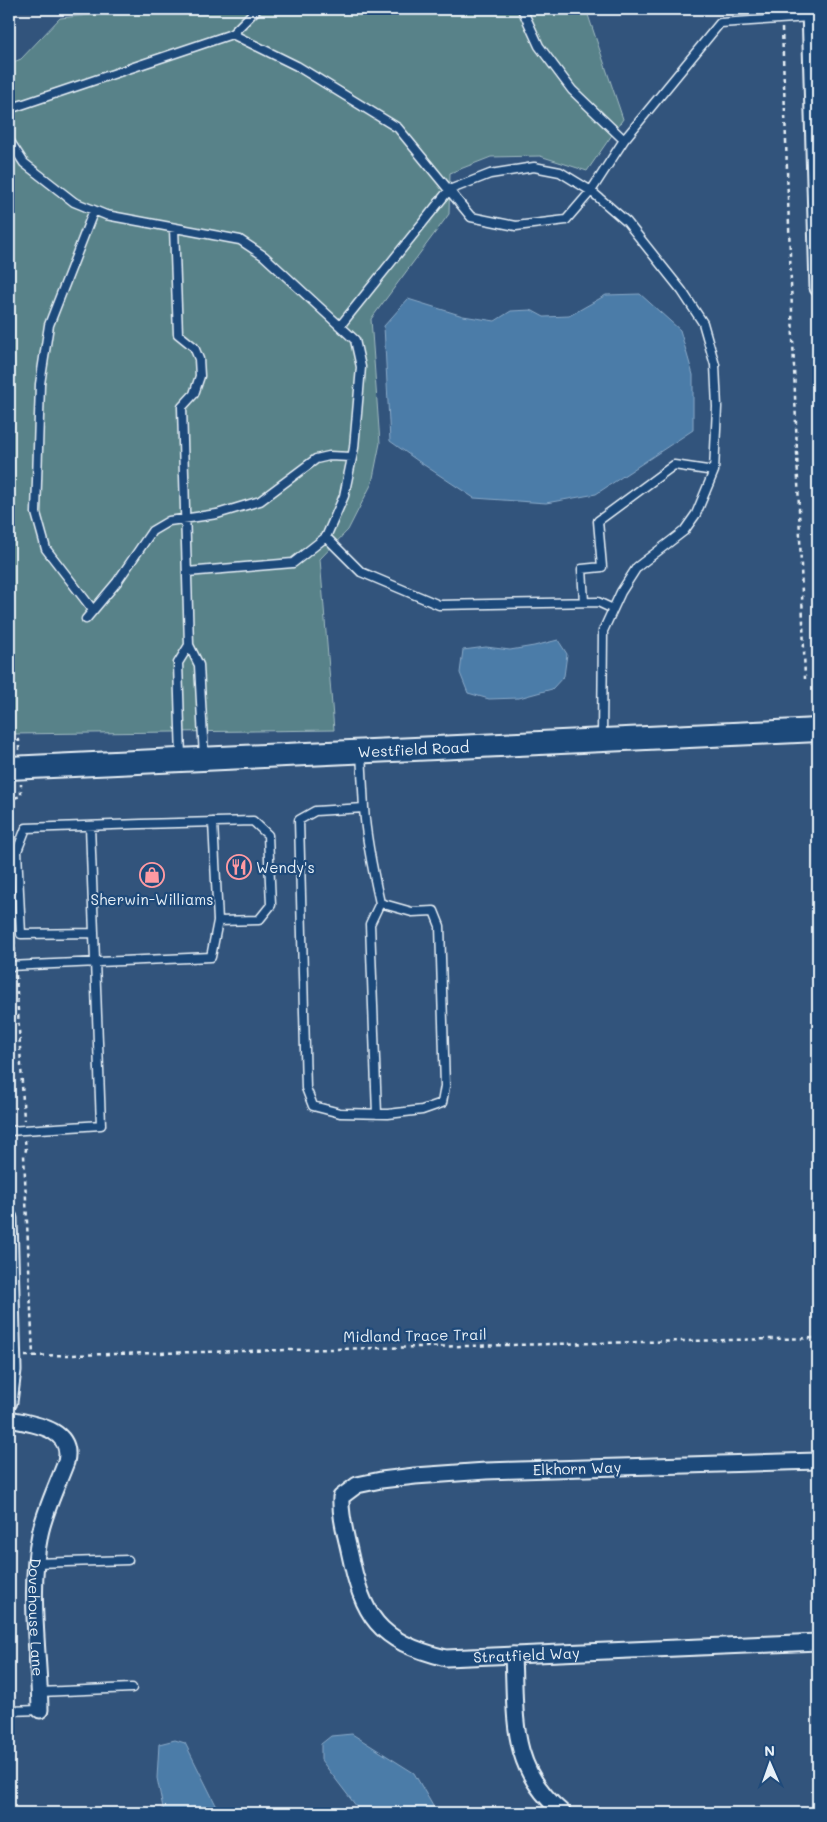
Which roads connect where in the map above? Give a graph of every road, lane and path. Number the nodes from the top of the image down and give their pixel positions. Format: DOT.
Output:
graph roads {
  1 [pos="256,9"];
  2 [pos="522,9"];
  3 [pos="810,13"];
  4 [pos="782,19"];
  5 [pos="232,34"];
  6 [pos="9,109"];
  7 [pos="9,140"];
  8 [pos="624,140"];
  9 [pos="449,190"];
  10 [pos="591,191"];
  11 [pos="94,210"];
  12 [pos="174,228"];
  13 [pos="818,288"];
  14 [pos="340,326"];
  15 [pos="352,457"];
  16 [pos="714,471"];
  17 [pos="186,519"];
  18 [pos="326,537"];
  19 [pos="187,572"];
  20 [pos="584,602"];
  21 [pos="613,609"];
  22 [pos="93,610"];
  23 [pos="86,619"];
  24 [pos="190,645"];
  25 [pos="805,679"];
  26 [pos="818,730"];
  27 [pos="602,740"];
  28 [pos="360,751"];
  29 [pos="204,758"];
  30 [pos="181,759"];
  31 [pos="9,768"];
  32 [pos="364,808"];
  33 [pos="213,822"];
  34 [pos="90,826"];
  35 [pos="9,831"];
  36 [pos="12,856"];
  37 [pos="380,903"];
  38 [pos="218,921"];
  39 [pos="94,932"];
  40 [pos="14,936"];
  41 [pos="94,962"];
  42 [pos="12,966"];
  43 [pos="377,1114"];
  44 [pos="24,1130"];
  45 [pos="9,1131"];
  46 [pos="9,1218"];
  47 [pos="10,1312"];
  48 [pos="818,1338"];
  49 [pos="33,1356"];
  50 [pos="12,1357"];
  51 [pos="9,1402"];
  52 [pos="9,1419"];
  53 [pos="818,1461"];
  54 [pos="341,1497"];
  55 [pos="128,1560"];
  56 [pos="36,1563"];
  57 [pos="818,1642"];
  58 [pos="514,1655"];
  59 [pos="132,1688"];
  60 [pos="40,1692"];
  61 [pos="40,1710"];
  62 [pos="9,1711"];
  63 [pos="564,1813"];
  1 -- 5 [label="lane"];
  2 -- 8 [label="lane"];
  3 -- 4 [label="lane"];
  3 -- 13 [label="street"];
  4 -- 8 [label="lane"];
  4 -- 25 [label="path"];
  5 -- 6 [label="lane"];
  5 -- 9 [label="lane"];
  7 -- 11 [label="lane"];
  8 -- 10 [label="lane"];
  9 -- 10 [label="lane"];
  9 -- 10 [label="lane"];
  9 -- 14 [label="lane"];
  10 -- 16 [label="lane"];
  11 -- 12 [label="lane"];
  11 -- 22 [label="lane"];
  12 -- 14 [label="lane"];
  12 -- 17 [label="lane"];
  14 -- 15 [label="lane"];
  15 -- 17 [label="lane"];
  15 -- 18 [label="lane"];
  16 -- 20 [label="lane"];
  16 -- 21 [label="lane"];
  17 -- 19 [label="lane"];
  17 -- 22 [label="lane"];
  18 -- 19 [label="lane"];
  18 -- 20 [label="lane"];
  19 -- 24 [label="lane"];
  20 -- 21 [label="lane"];
  21 -- 27 [label="lane"];
  22 -- 23 [label="lane"];
  24 -- 29 [label="lane"];
  24 -- 30 [label="lane"];
  26 -- 27 [label="main road, Westfield Road"];
  27 -- 28 [label="main road, Westfield Road"];
  28 -- 29 [label="main road, Westfield Road"];
  28 -- 32 [label="lane"];
  29 -- 30 [label="main road, Westfield Road"];
  30 -- 31 [label="main road, Westfield Road"];
  32 -- 37 [label="lane"];
  32 -- 43 [label="lane"];
  33 -- 34 [label="lane"];
  33 -- 38 [label="lane"];
  33 -- 38 [label="lane"];
  34 -- 36 [label="lane"];
  34 -- 39 [label="lane"];
  35 -- 36 [label="path"];
  36 -- 39 [label="lane"];
  37 -- 43 [label="lane"];
  37 -- 43 [label="lane"];
  38 -- 41 [label="lane"];
  39 -- 41 [label="lane"];
  40 -- 42 [label="path"];
  41 -- 42 [label="lane"];
  41 -- 44 [label="lane"];
  42 -- 44 [label="path"];
  44 -- 45 [label="lane"];
  44 -- 49 [label="path"];
  46 -- 47 [label="street"];
  47 -- 50 [label="street"];
  48 -- 49 [label="path, Midland Trace Trail"];
  49 -- 50 [label="path, Midland Trace Trail"];
  50 -- 51 [label="street"];
  52 -- 56 [label="street, Dovehouse Lane"];
  53 -- 54 [label="street, Elkhorn Way"];
  54 -- 58 [label="street, Stratfield Way"];
  55 -- 56 [label="lane"];
  56 -- 60 [label="street, Dovehouse Lane"];
  57 -- 58 [label="street, Stratfield Way"];
  58 -- 63 [label="street"];
  59 -- 60 [label="lane"];
  60 -- 61 [label="street, Dovehouse Lane"];
  61 -- 62 [label="lane"];
}
